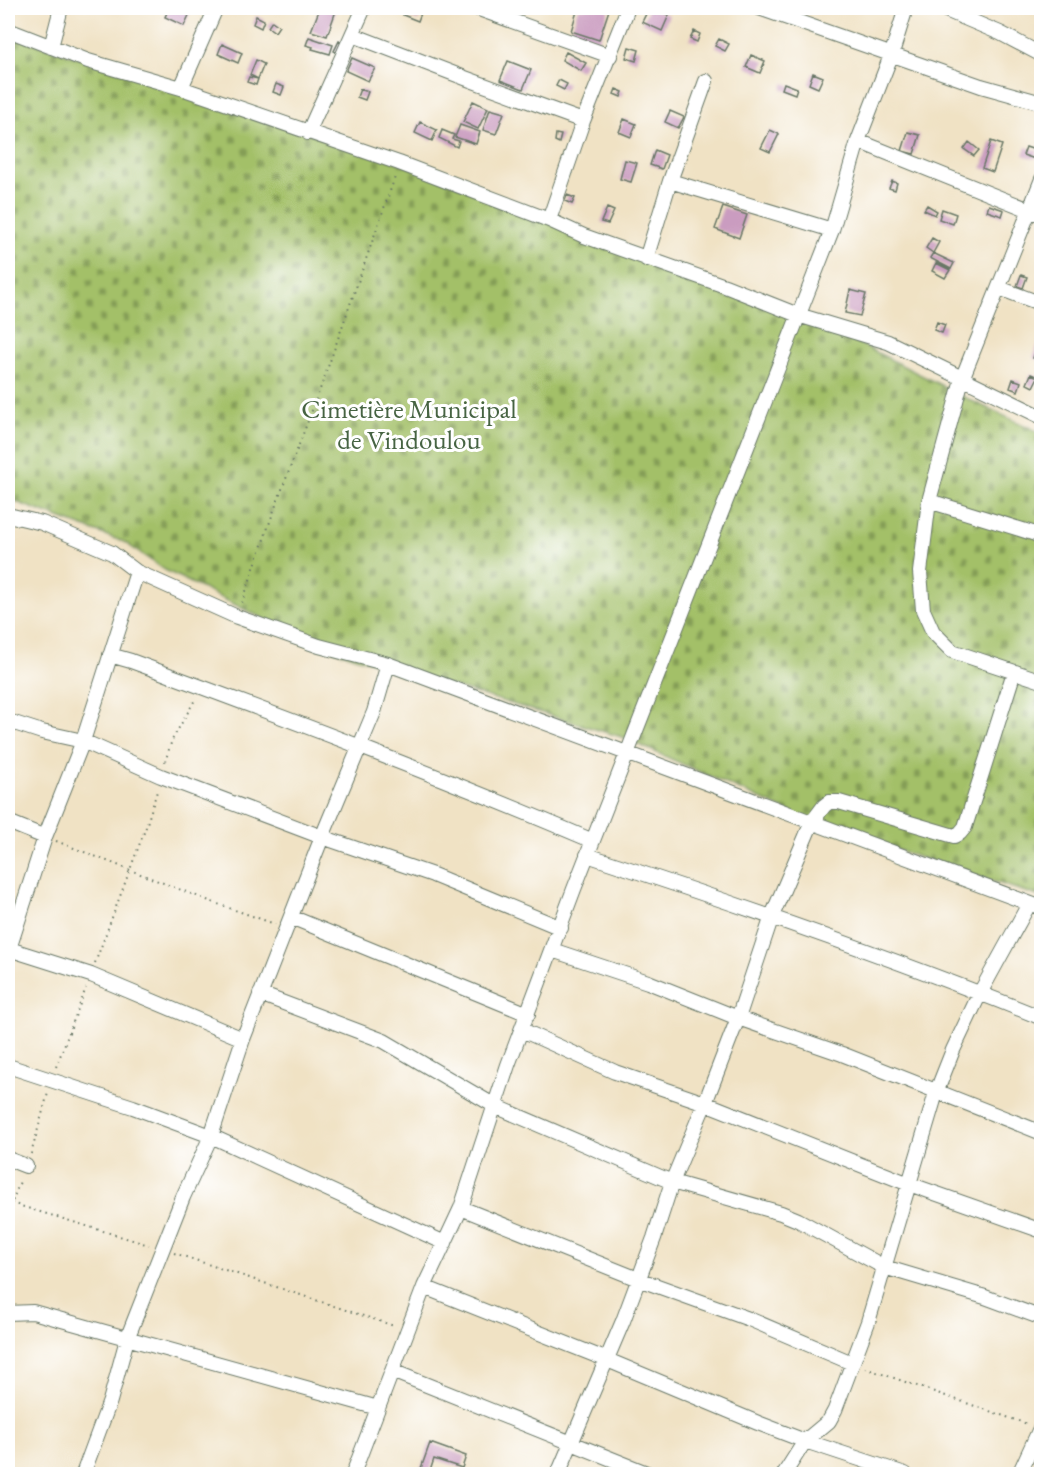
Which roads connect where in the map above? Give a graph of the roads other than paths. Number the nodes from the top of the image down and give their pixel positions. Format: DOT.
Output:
graph roads {
  1 [pos="61,8"];
  2 [pos="216,8"];
  3 [pos="364,8"];
  4 [pos="476,8"];
  5 [pos="628,8"];
  6 [pos="759,8"];
  7 [pos="906,8"];
  8 [pos="941,8"];
  9 [pos="8,30"];
  10 [pos="353,35"];
  11 [pos="51,47"];
  12 [pos="892,53"];
  13 [pos="1041,55"];
  14 [pos="610,56"];
  15 [pos="706,81"];
  16 [pos="181,88"];
  17 [pos="1041,103"];
  18 [pos="583,121"];
  19 [pos="308,133"];
  20 [pos="858,141"];
  21 [pos="1041,179"];
  22 [pos="670,181"];
  23 [pos="1036,213"];
  24 [pos="549,220"];
  25 [pos="831,230"];
  26 [pos="646,258"];
  27 [pos="999,288"];
  28 [pos="1041,304"];
  29 [pos="798,315"];
  30 [pos="962,379"];
  31 [pos="1041,417"];
  32 [pos="929,501"];
  33 [pos="8,514"];
  34 [pos="1041,536"];
  35 [pos="136,572"];
  36 [pos="110,655"];
  37 [pos="388,664"];
  38 [pos="1014,672"];
  39 [pos="1041,681"];
  40 [pos="8,721"];
  41 [pos="83,741"];
  42 [pos="359,748"];
  43 [pos="628,754"];
  44 [pos="8,822"];
  45 [pos="812,822"];
  46 [pos="45,837"];
  47 [pos="322,837"];
  48 [pos="593,840"];
  49 [pos="587,855"];
  50 [pos="1035,906"];
  51 [pos="772,916"];
  52 [pos="289,922"];
  53 [pos="561,928"];
  54 [pos="8,950"];
  55 [pos="552,950"];
  56 [pos="980,993"];
  57 [pos="260,994"];
  58 [pos="528,1014"];
  59 [pos="738,1018"];
  60 [pos="1041,1018"];
  61 [pos="522,1030"];
  62 [pos="243,1038"];
  63 [pos="8,1066"];
  64 [pos="936,1093"];
  65 [pos="705,1103"];
  66 [pos="495,1106"];
  67 [pos="1041,1133"];
  68 [pos="211,1136"];
  69 [pos="8,1159"];
  70 [pos="26,1166"];
  71 [pos="672,1182"];
  72 [pos="909,1184"];
  73 [pos="461,1208"];
  74 [pos="1041,1231"];
  75 [pos="445,1243"];
  76 [pos="884,1267"];
  77 [pos="638,1279"];
  78 [pos="424,1287"];
  79 [pos="8,1313"];
  80 [pos="1041,1318"];
  81 [pos="127,1339"];
  82 [pos="605,1359"];
  83 [pos="852,1363"];
  84 [pos="392,1371"];
  85 [pos="378,1408"];
  86 [pos="1041,1426"];
  87 [pos="805,1441"];
  88 [pos="571,1444"];
  89 [pos="83,1474"];
  90 [pos="353,1474"];
  91 [pos="558,1474"];
  92 [pos="649,1474"];
  93 [pos="784,1474"];
  94 [pos="905,1474"];
  95 [pos="1019,1474"];
  1 -- 11 [label="street"];
  2 -- 16 [label="street"];
  3 -- 10 [label="street"];
  4 -- 14 [label="street"];
  5 -- 14 [label="street"];
  6 -- 12 [label="street"];
  7 -- 12 [label="street"];
  8 -- 13 [label="street"];
  9 -- 11 [label="street"];
  10 -- 18 [label="street"];
  10 -- 19 [label="street"];
  11 -- 16 [label="street"];
  12 -- 17 [label="street"];
  12 -- 20 [label="street"];
  14 -- 18 [label="street"];
  15 -- 22 [label="street"];
  16 -- 19 [label="street"];
  18 -- 24 [label="street"];
  19 -- 24 [label="street"];
  20 -- 23 [label="street"];
  20 -- 25 [label="street"];
  21 -- 23 [label="street"];
  22 -- 25 [label="street"];
  22 -- 26 [label="street"];
  23 -- 27 [label="street"];
  24 -- 26 [label="street"];
  25 -- 29 [label="street"];
  26 -- 29 [label="street"];
  27 -- 28 [label="street"];
  27 -- 30 [label="street"];
  29 -- 30 [label="street"];
  29 -- 43 [label="street"];
  30 -- 31 [label="street"];
  30 -- 32 [label="street"];
  32 -- 34 [label="street"];
  32 -- 38 [label="street"];
  33 -- 35 [label="street"];
  35 -- 36 [label="street"];
  35 -- 37 [label="street"];
  36 -- 41 [label="street"];
  36 -- 42 [label="street"];
  37 -- 42 [label="street"];
  37 -- 43 [label="street"];
  38 -- 39 [label="street"];
  38 -- 45 [label="street"];
  40 -- 41 [label="street"];
  41 -- 46 [label="street"];
  41 -- 47 [label="street"];
  42 -- 47 [label="street"];
  42 -- 48 [label="street"];
  43 -- 45 [label="street"];
  43 -- 48 [label="street"];
  44 -- 46 [label="street"];
  45 -- 50 [label="street"];
  45 -- 51 [label="street"];
  46 -- 54 [label="street"];
  47 -- 52 [label="street"];
  47 -- 53 [label="street"];
  48 -- 49 [label="street"];
  49 -- 51 [label="street"];
  49 -- 53 [label="street"];
  50 -- 56 [label="street"];
  51 -- 56 [label="street"];
  51 -- 59 [label="street"];
  52 -- 57 [label="street"];
  52 -- 58 [label="street"];
  53 -- 55 [label="street"];
  54 -- 62 [label="street"];
  55 -- 58 [label="street"];
  55 -- 59 [label="street"];
  56 -- 60 [label="street"];
  56 -- 64 [label="street"];
  57 -- 62 [label="street"];
  57 -- 66 [label="street"];
  58 -- 61 [label="street"];
  59 -- 64 [label="street"];
  59 -- 65 [label="street"];
  61 -- 65 [label="street"];
  61 -- 66 [label="street"];
  62 -- 68 [label="street"];
  63 -- 68 [label="street"];
  64 -- 67 [label="street"];
  64 -- 72 [label="street"];
  65 -- 71 [label="street"];
  65 -- 72 [label="street"];
  66 -- 71 [label="street"];
  66 -- 73 [label="street"];
  68 -- 75 [label="street"];
  68 -- 81 [label="street"];
  69 -- 70 [label="street"];
  71 -- 76 [label="street"];
  71 -- 77 [label="street"];
  72 -- 74 [label="street"];
  72 -- 76 [label="street"];
  73 -- 75 [label="street"];
  73 -- 77 [label="street"];
  75 -- 78 [label="street"];
  76 -- 80 [label="street"];
  76 -- 83 [label="street"];
  77 -- 82 [label="street"];
  77 -- 83 [label="street"];
  78 -- 82 [label="street"];
  78 -- 84 [label="street"];
  79 -- 81 [label="street"];
  81 -- 85 [label="street"];
  81 -- 89 [label="street"];
  82 -- 87 [label="street"];
  82 -- 88 [label="street"];
  83 -- 87 [label="street"];
  84 -- 85 [label="street"];
  84 -- 88 [label="street"];
  85 -- 90 [label="street"];
  86 -- 95 [label="street"];
  87 -- 93 [label="street"];
  87 -- 94 [label="street"];
  88 -- 91 [label="street"];
  88 -- 92 [label="street"];
}
